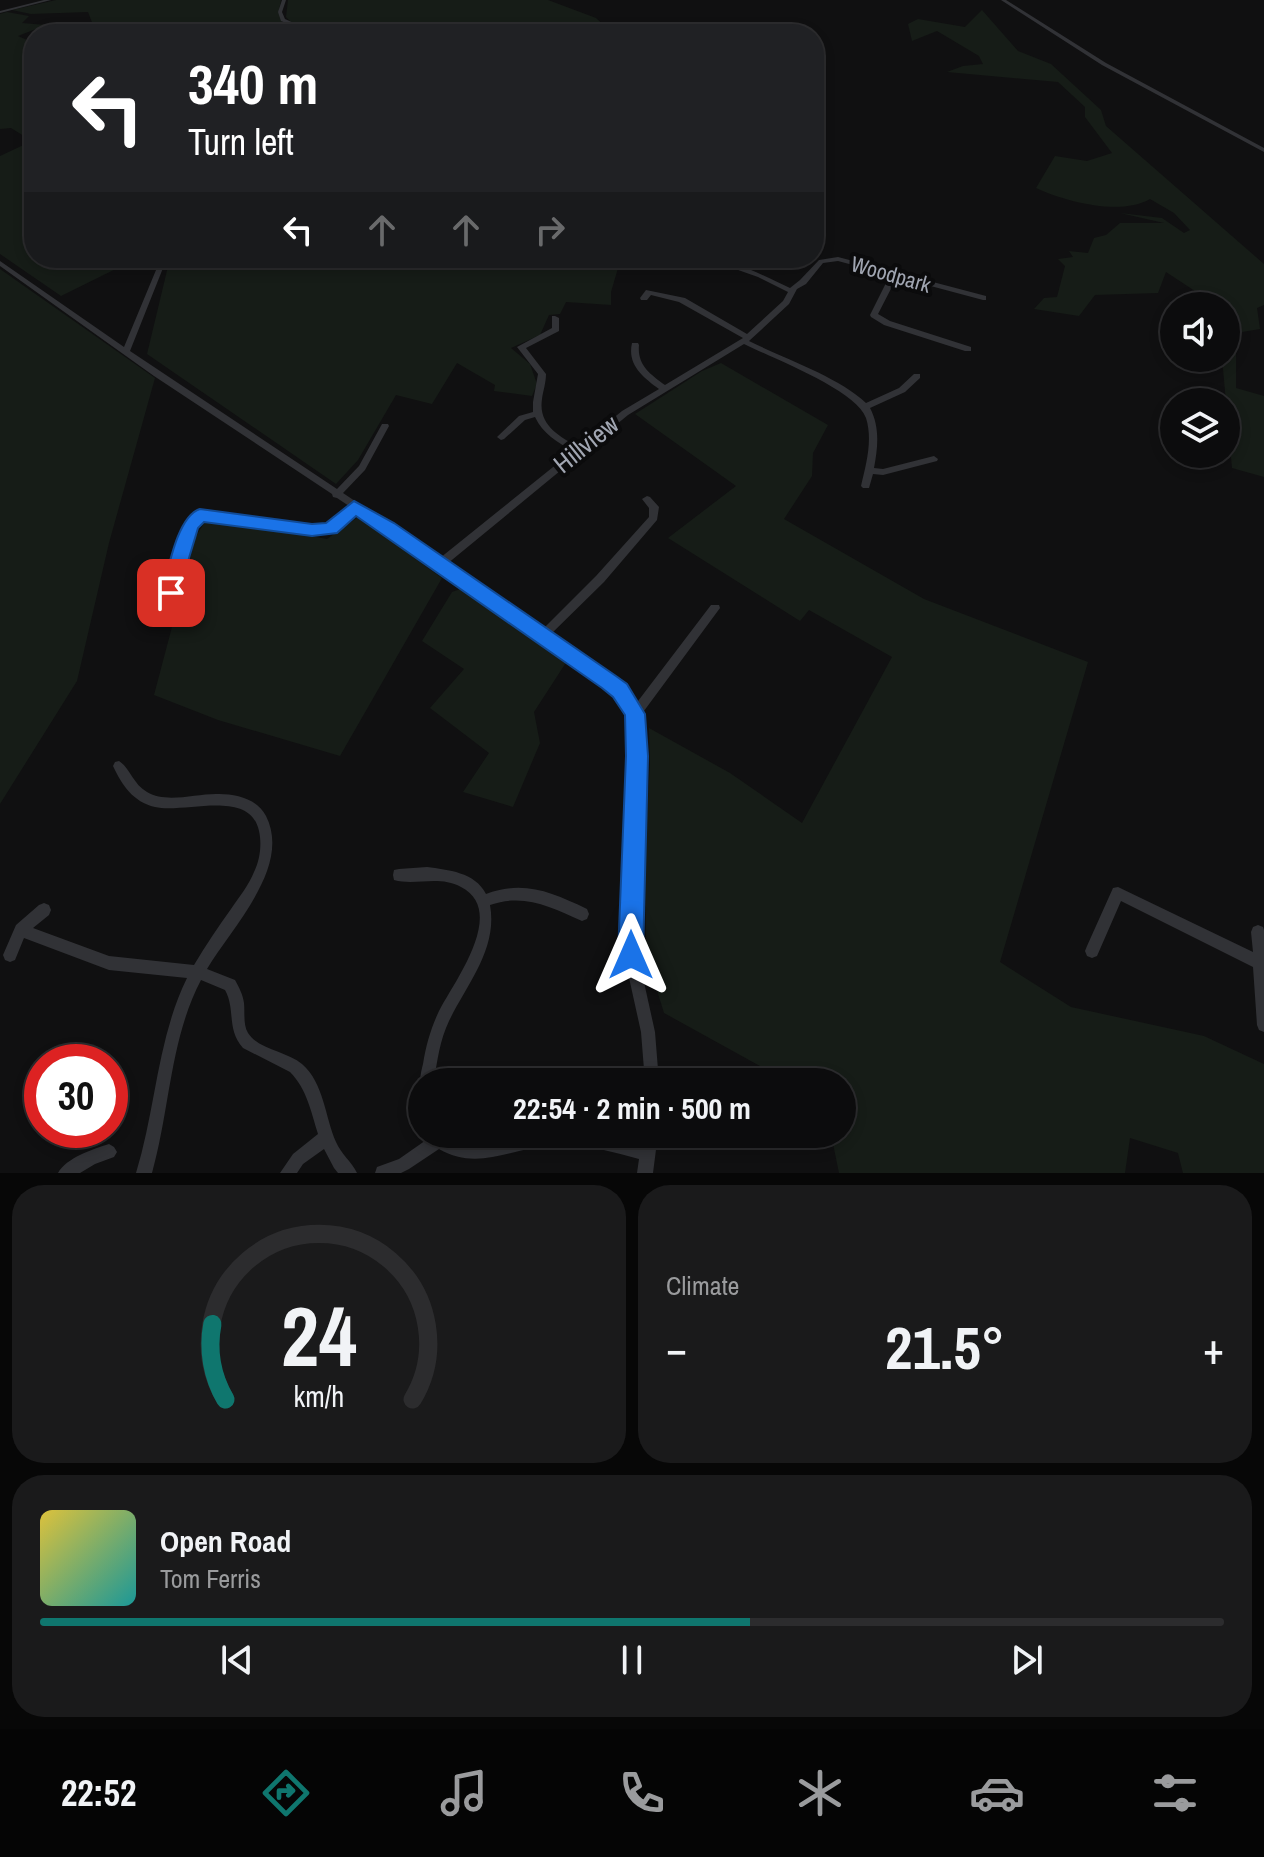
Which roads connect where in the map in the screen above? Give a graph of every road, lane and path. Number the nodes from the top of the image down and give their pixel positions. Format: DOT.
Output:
graph roads {
  1 [pos="49,0"];
  2 [pos="284,0"];
  3 [pos="1003,0"];
  4 [pos="0,12"];
  5 [pos="292,24"];
  6 [pos="1264,150"];
  7 [pos="824,261"];
  8 [pos="0,263"];
  9 [pos="160,268"];
  10 [pos="740,268"];
  11 [pos="813,268"];
  12 [pos="894,275"];
  13 [pos="791,291"];
  14 [pos="644,298"];
  15 [pos="983,298"];
  16 [pos="776,311"];
  17 [pos="555,318"];
  18 [pos="746,340"];
  19 [pos="635,344"];
  20 [pos="968,349"];
  21 [pos="127,350"];
  22 [pos="917,376"];
  23 [pos="665,389"];
  24 [pos="865,407"];
  25 [pos="537,414"];
  26 [pos="385,426"];
  27 [pos="501,437"];
  28 [pos="579,451"];
  29 [pos="934,459"];
  30 [pos="869,471"];
  31 [pos="866,486"];
  32 [pos="336,495"];
  33 [pos="647,499"];
  34 [pos="354,507"];
  35 [pos="440,564"];
  36 [pos="715,608"];
  37 [pos="164,618"];
  38 [pos="543,636"];
  39 [pos="635,714"];
  40 [pos="119,766"];
  41 [pos="399,875"];
  42 [pos="484,901"];
  43 [pos="44,910"];
  44 [pos="582,914"];
  45 [pos="21,930"];
  46 [pos="1258,932"];
  47 [pos="1092,951"];
  48 [pos="10,955"];
  49 [pos="1260,963"];
  50 [pos="199,972"];
  51 [pos="1264,1025"];
  52 [pos="430,1068"];
  53 [pos="651,1068"];
  54 [pos="326,1138"];
  55 [pos="424,1148"];
  56 [pos="443,1148"];
  57 [pos="521,1148"];
  58 [pos="622,1148"];
  59 [pos="649,1148"];
  60 [pos="109,1152"];
  61 [pos="648,1153"];
  62 [pos="67,1173"];
  63 [pos="144,1173"];
  64 [pos="288,1173"];
  65 [pos="349,1173"];
  66 [pos="383,1173"];
  67 [pos="645,1173"];
  1 -- 4 [label="street"];
  2 -- 5 [label="street"];
  3 -- 6 [label="street"];
  7 -- 12 [label="street, Woodpark"];
  8 -- 21 [label="street"];
  9 -- 21 [label="street"];
  10 -- 13 [label="street"];
  11 -- 13 [label="street, Woodpark"];
  12 -- 15 [label="street, Woodpark"];
  12 -- 20 [label="street"];
  13 -- 16 [label="street, Woodpark"];
  14 -- 18 [label="street"];
  16 -- 18 [label="street, Hillview"];
  17 -- 25 [label="street"];
  18 -- 23 [label="street, Hillview"];
  18 -- 24 [label="street"];
  19 -- 23 [label="street"];
  21 -- 32 [label="street"];
  22 -- 24 [label="street"];
  23 -- 28 [label="street, Hillview"];
  24 -- 30 [label="street"];
  25 -- 27 [label="street"];
  25 -- 28 [label="street"];
  26 -- 32 [label="street"];
  28 -- 35 [label="street, Hillview"];
  29 -- 30 [label="street"];
  30 -- 31 [label="street"];
  32 -- 34 [label="street"];
  33 -- 38 [label="street"];
  34 -- 35 [label="street"];
  34 -- 37 [label="street"];
  35 -- 38 [label="street"];
  36 -- 39 [label="street"];
  38 -- 39 [label="street"];
  39 -- 53 [label="street"];
  40 -- 50 [label="street"];
  41 -- 42 [label="street"];
  42 -- 44 [label="street"];
  42 -- 52 [label="street"];
  43 -- 45 [label="street"];
  45 -- 48 [label="street"];
  45 -- 50 [label="street"];
  46 -- 49 [label="street"];
  47 -- 49 [label="street"];
  49 -- 51 [label="street"];
  50 -- 54 [label="street"];
  50 -- 63 [label="street"];
  54 -- 64 [label="street"];
  54 -- 65 [label="street"];
  55 -- 66 [label="street"];
  56 -- 57 [label="street"];
  58 -- 61 [label="street"];
  59 -- 61 [label="street"];
  60 -- 62 [label="street"];
  61 -- 67 [label="street"];
}
